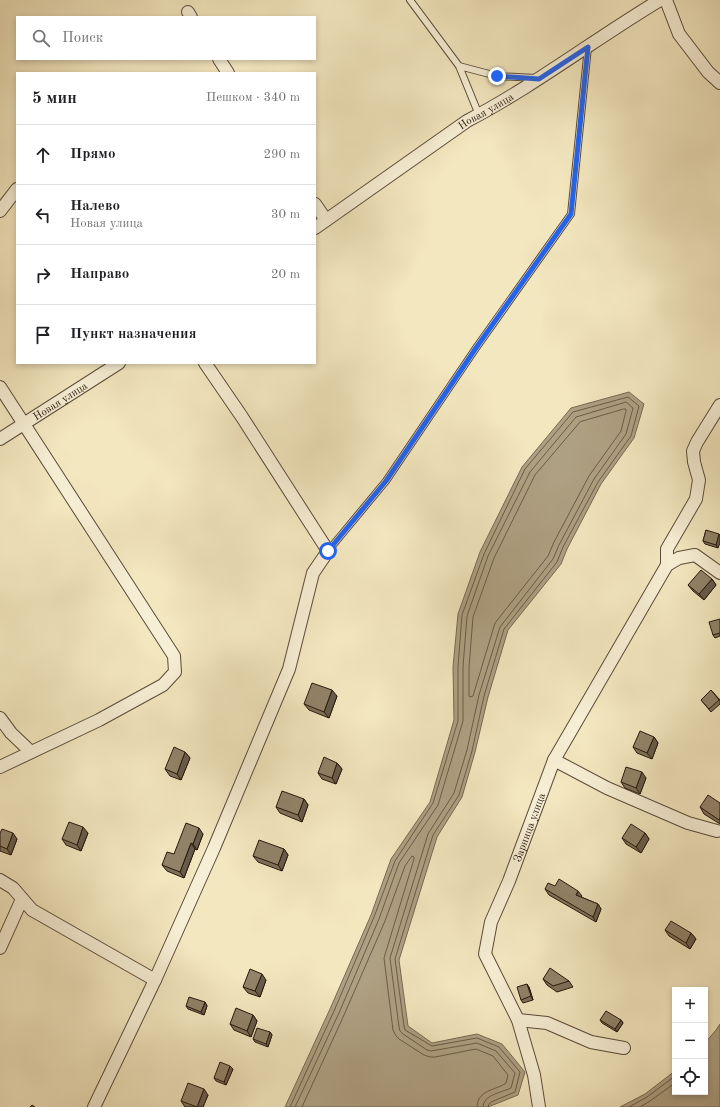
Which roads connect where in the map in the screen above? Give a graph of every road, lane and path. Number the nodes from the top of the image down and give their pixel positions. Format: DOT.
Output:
graph roads {
  1 [pos="410,0"];
  2 [pos="660,0"];
  3 [pos="666,0"];
  4 [pos="588,47"];
  5 [pos="220,60"];
  6 [pos="459,66"];
  7 [pos="227,72"];
  8 [pos="539,79"];
  9 [pos="720,83"];
  10 [pos="480,115"];
  11 [pos="16,190"];
  12 [pos="316,205"];
  13 [pos="0,211"];
  14 [pos="326,220"];
  15 [pos="316,227"];
  16 [pos="117,364"];
  17 [pos="206,364"];
  18 [pos="0,387"];
  19 [pos="720,405"];
  20 [pos="24,423"];
  21 [pos="0,439"];
  22 [pos="328,551"];
  23 [pos="667,565"];
  24 [pos="720,573"];
  25 [pos="0,718"];
  26 [pos="31,752"];
  27 [pos="554,760"];
  28 [pos="0,767"];
  29 [pos="717,831"];
  30 [pos="0,880"];
  31 [pos="22,899"];
  32 [pos="0,948"];
  33 [pos="155,980"];
  34 [pos="518,1020"];
  35 [pos="624,1048"];
  36 [pos="94,1107"];
  37 [pos="539,1107"];
  1 -- 6 [label="lane"];
  2 -- 4 [label="street, Новая улица"];
  3 -- 9 [label="street"];
  4 -- 8 [label="street, Новая улица"];
  4 -- 22 [label="lane"];
  5 -- 7 [label="street"];
  6 -- 8 [label="lane"];
  6 -- 10 [label="lane"];
  8 -- 10 [label="street, Новая улица"];
  10 -- 14 [label="street, Новая улица"];
  11 -- 13 [label="street"];
  12 -- 14 [label="street"];
  14 -- 15 [label="street, Новая улица"];
  16 -- 20 [label="street, Новая улица"];
  17 -- 22 [label="street"];
  18 -- 20 [label="street"];
  19 -- 23 [label="street"];
  20 -- 21 [label="street, Новая улица"];
  20 -- 26 [label="street"];
  22 -- 33 [label="street"];
  23 -- 24 [label="street"];
  23 -- 27 [label="street, Зарница улица"];
  25 -- 26 [label="street"];
  26 -- 28 [label="street"];
  27 -- 29 [label="street"];
  27 -- 34 [label="street, Зарница улица"];
  30 -- 31 [label="street"];
  31 -- 32 [label="street"];
  31 -- 33 [label="street"];
  33 -- 36 [label="street"];
  34 -- 35 [label="street"];
  34 -- 37 [label="street, Зарница улица"];
}
